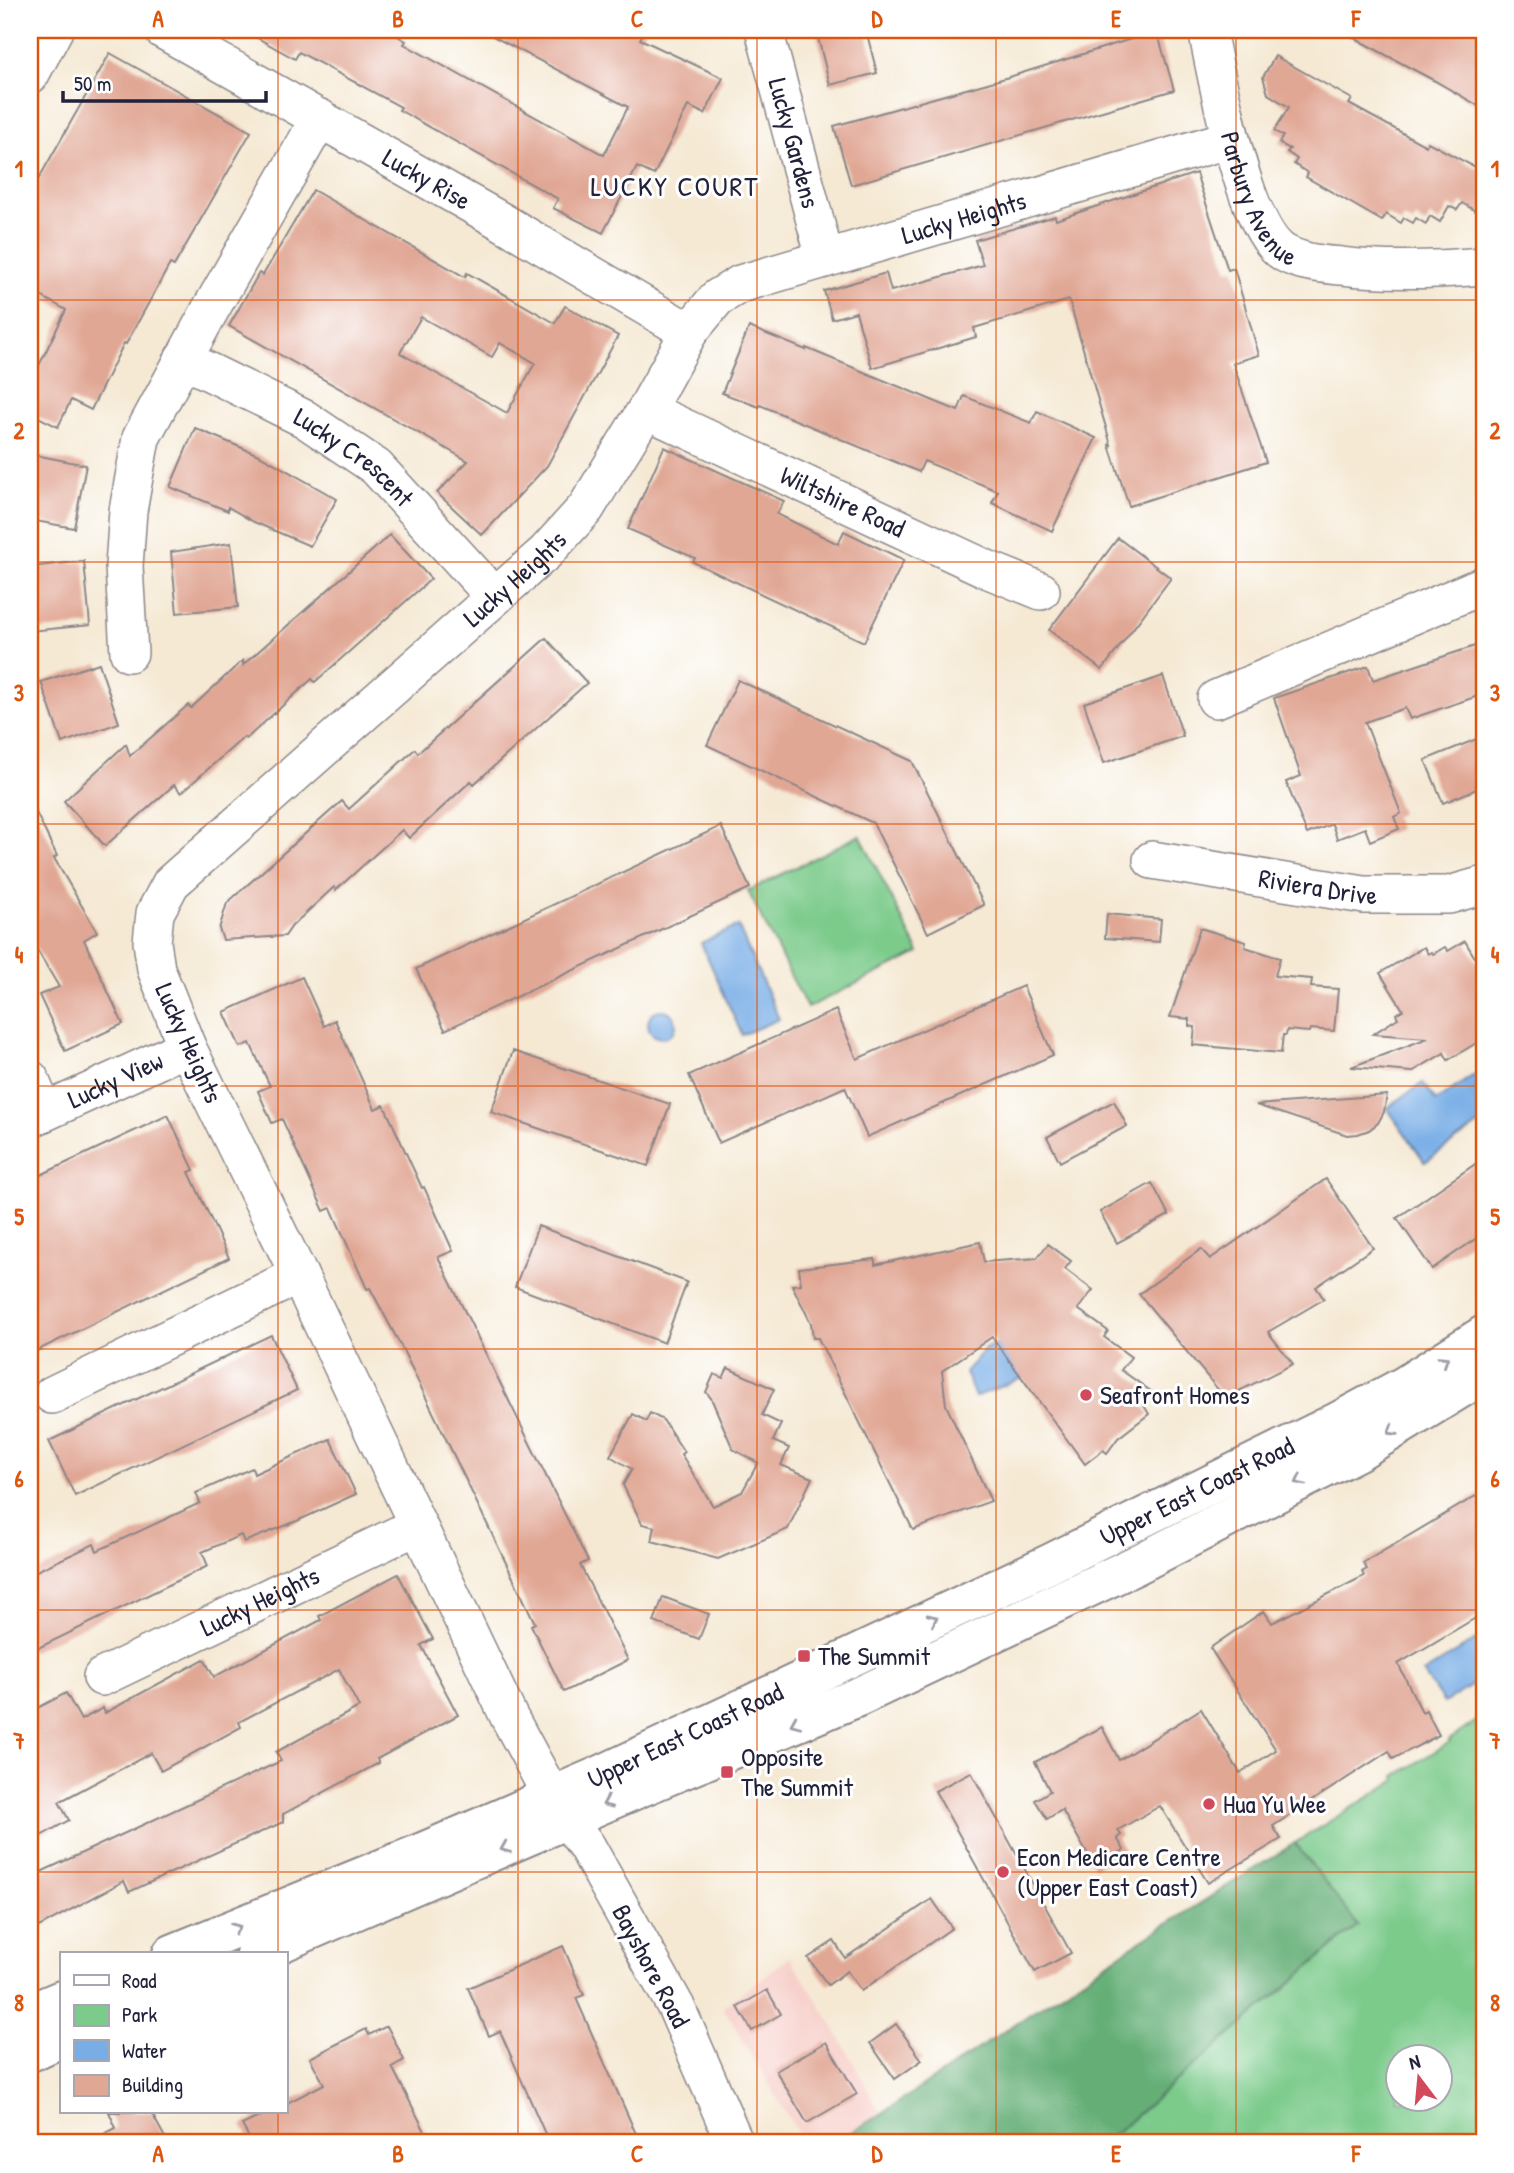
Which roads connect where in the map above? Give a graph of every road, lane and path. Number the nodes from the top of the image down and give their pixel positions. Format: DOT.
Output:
graph roads {
  1 [pos="54,30"];
  2 [pos="764,30"];
  3 [pos="1207,30"];
  4 [pos="172,32"];
  5 [pos="30,75"];
  6 [pos="320,118"];
  7 [pos="1230,139"];
  8 [pos="825,258"];
  9 [pos="1484,266"];
  10 [pos="689,332"];
  11 [pos="183,359"];
  12 [pos="646,410"];
  13 [pos="1484,585"];
  14 [pos="1041,590"];
  15 [pos="494,596"];
  16 [pos="129,653"];
  17 [pos="1216,699"];
  18 [pos="1152,860"];
  19 [pos="1484,884"];
  20 [pos="187,1047"];
  21 [pos="35,1103"];
  22 [pos="299,1275"];
  23 [pos="1484,1335"];
  24 [pos="1484,1374"];
  25 [pos="52,1395"];
  26 [pos="418,1526"];
  27 [pos="102,1677"];
  28 [pos="560,1809"];
  29 [pos="177,1952"];
  30 [pos="259,1952"];
  31 [pos="60,2000"];
  32 [pos="30,2013"];
  33 [pos="735,2143"];
  1 -- 5 [label="street"];
  2 -- 8 [label="street, Lucky Gardens"];
  3 -- 7 [label="street, Parbury Avenue"];
  4 -- 6 [label="street, Lucky Rise"];
  6 -- 10 [label="street, Lucky Rise"];
  6 -- 11 [label="street"];
  7 -- 8 [label="street, Lucky Heights"];
  7 -- 9 [label="street, Parbury Avenue"];
  8 -- 10 [label="street, Lucky Heights"];
  10 -- 12 [label="street, Lucky Heights"];
  11 -- 15 [label="street, Lucky Crescent"];
  11 -- 16 [label="street"];
  12 -- 14 [label="street, Wiltshire Road"];
  12 -- 15 [label="street, Lucky Heights"];
  13 -- 17 [label="street"];
  15 -- 20 [label="street, Lucky Heights"];
  18 -- 19 [label="street, Riviera Drive"];
  20 -- 21 [label="street, Lucky View"];
  20 -- 22 [label="street, Lucky Heights"];
  22 -- 25 [label="street"];
  22 -- 26 [label="street, Lucky Heights"];
  28 -- 23 [label="main road, Upper East Coast Road, one-way"];
  24 -- 28 [label="main road, Upper East Coast Road, one-way"];
  26 -- 27 [label="street, Lucky Heights"];
  26 -- 28 [label="street, Lucky Heights"];
  29 -- 28 [label="main road, Upper East Coast Road, one-way"];
  28 -- 30 [label="main road, Upper East Coast Road, one-way"];
  28 -- 33 [label="street, Bayshore Road"];
  31 -- 32 [label="main road"];
}
